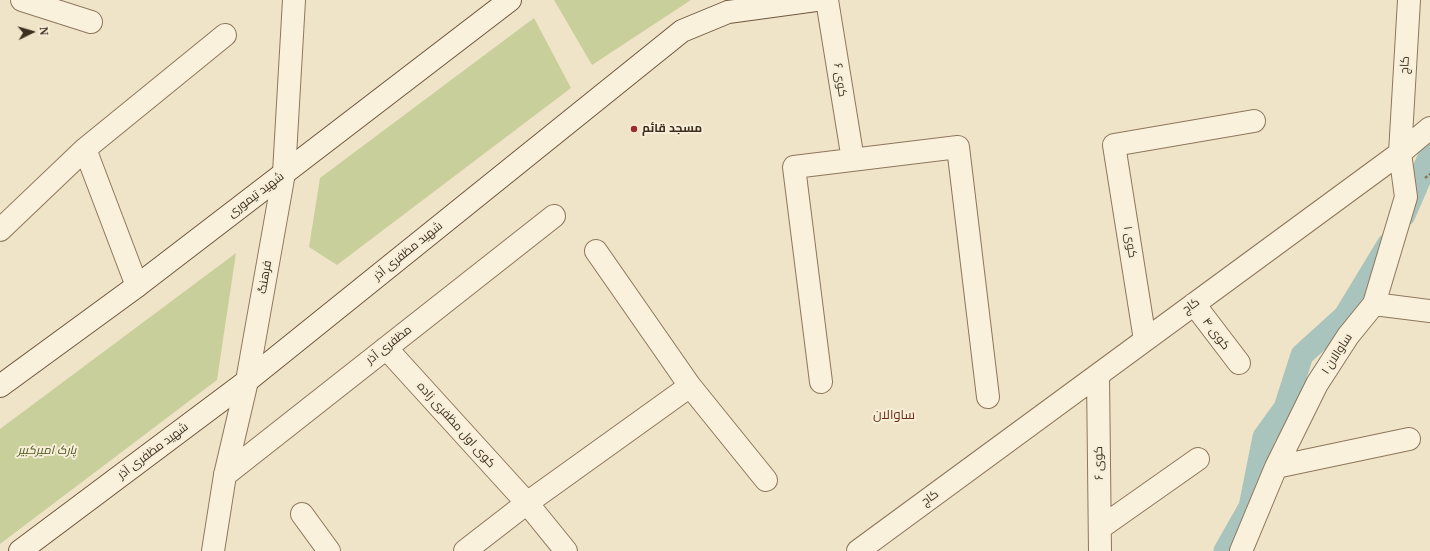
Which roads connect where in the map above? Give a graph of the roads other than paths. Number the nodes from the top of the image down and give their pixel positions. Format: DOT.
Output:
graph roads {
  1 [pos="22,0"];
  2 [pos="294,0"];
  3 [pos="510,0"];
  4 [pos="816,0"];
  5 [pos="827,0"];
  6 [pos="1409,0"];
  7 [pos="91,22"];
  8 [pos="226,35"];
  9 [pos="1254,121"];
  10 [pos="1430,128"];
  11 [pos="85,149"];
  12 [pos="1400,153"];
  13 [pos="853,160"];
  14 [pos="284,174"];
  15 [pos="554,216"];
  16 [pos="0,230"];
  17 [pos="596,251"];
  18 [pos="137,286"];
  19 [pos="1194,304"];
  20 [pos="1374,304"];
  21 [pos="1430,311"];
  22 [pos="1145,340"];
  23 [pos="386,348"];
  24 [pos="1239,363"];
  25 [pos="1098,374"];
  26 [pos="247,381"];
  27 [pos="822,382"];
  28 [pos="0,386"];
  29 [pos="690,386"];
  30 [pos="988,397"];
  31 [pos="1409,439"];
  32 [pos="1198,459"];
  33 [pos="1276,467"];
  34 [pos="226,474"];
  35 [pos="766,480"];
  36 [pos="527,503"];
  37 [pos="302,514"];
  38 [pos="1100,528"];
  39 [pos="20,551"];
  40 [pos="213,551"];
  41 [pos="329,551"];
  42 [pos="465,551"];
  43 [pos="566,551"];
  44 [pos="858,551"];
  45 [pos="1100,551"];
  46 [pos="1241,551"];
  1 -- 7 [label="street"];
  2 -- 14 [label="street, فرهنگ"];
  3 -- 14 [label="street, شهید تیموری"];
  4 -- 26 [label="street, شهید مظفری آذر"];
  5 -- 13 [label="street, کوی ۶"];
  6 -- 12 [label="street, کاج"];
  8 -- 11 [label="street"];
  9 -- 22 [label="street, کوی ۱"];
  10 -- 12 [label="street"];
  11 -- 16 [label="street"];
  11 -- 18 [label="street"];
  12 -- 19 [label="street, کاج"];
  12 -- 20 [label="street, ساوالان ۱"];
  13 -- 27 [label="street"];
  13 -- 30 [label="street"];
  14 -- 18 [label="street, شهید تیموری"];
  14 -- 26 [label="street, فرهنگ"];
  15 -- 23 [label="street, مظفری آذر"];
  17 -- 29 [label="street"];
  18 -- 28 [label="street, شهید تیموری"];
  19 -- 22 [label="street, کاج"];
  19 -- 24 [label="street, کوی ۴"];
  20 -- 21 [label="street"];
  20 -- 33 [label="street, ساوالان ۱"];
  22 -- 25 [label="street, کاج"];
  23 -- 34 [label="street, مظفری آذر"];
  23 -- 36 [label="street, کوی اول مظفری زاده"];
  25 -- 38 [label="street, کوی ۶"];
  25 -- 44 [label="street, کاج"];
  26 -- 34 [label="street, فرهنگ"];
  26 -- 39 [label="street, شهید مظفری آذر"];
  29 -- 35 [label="street"];
  29 -- 36 [label="street"];
  31 -- 33 [label="street"];
  32 -- 38 [label="street"];
  33 -- 46 [label="street, ساوالان ۱"];
  34 -- 40 [label="street, فرهنگ"];
  36 -- 42 [label="street"];
  36 -- 43 [label="street, کوی اول مظفری زاده"];
  37 -- 41 [label="street"];
  38 -- 45 [label="street, کوی ۶"];
}
